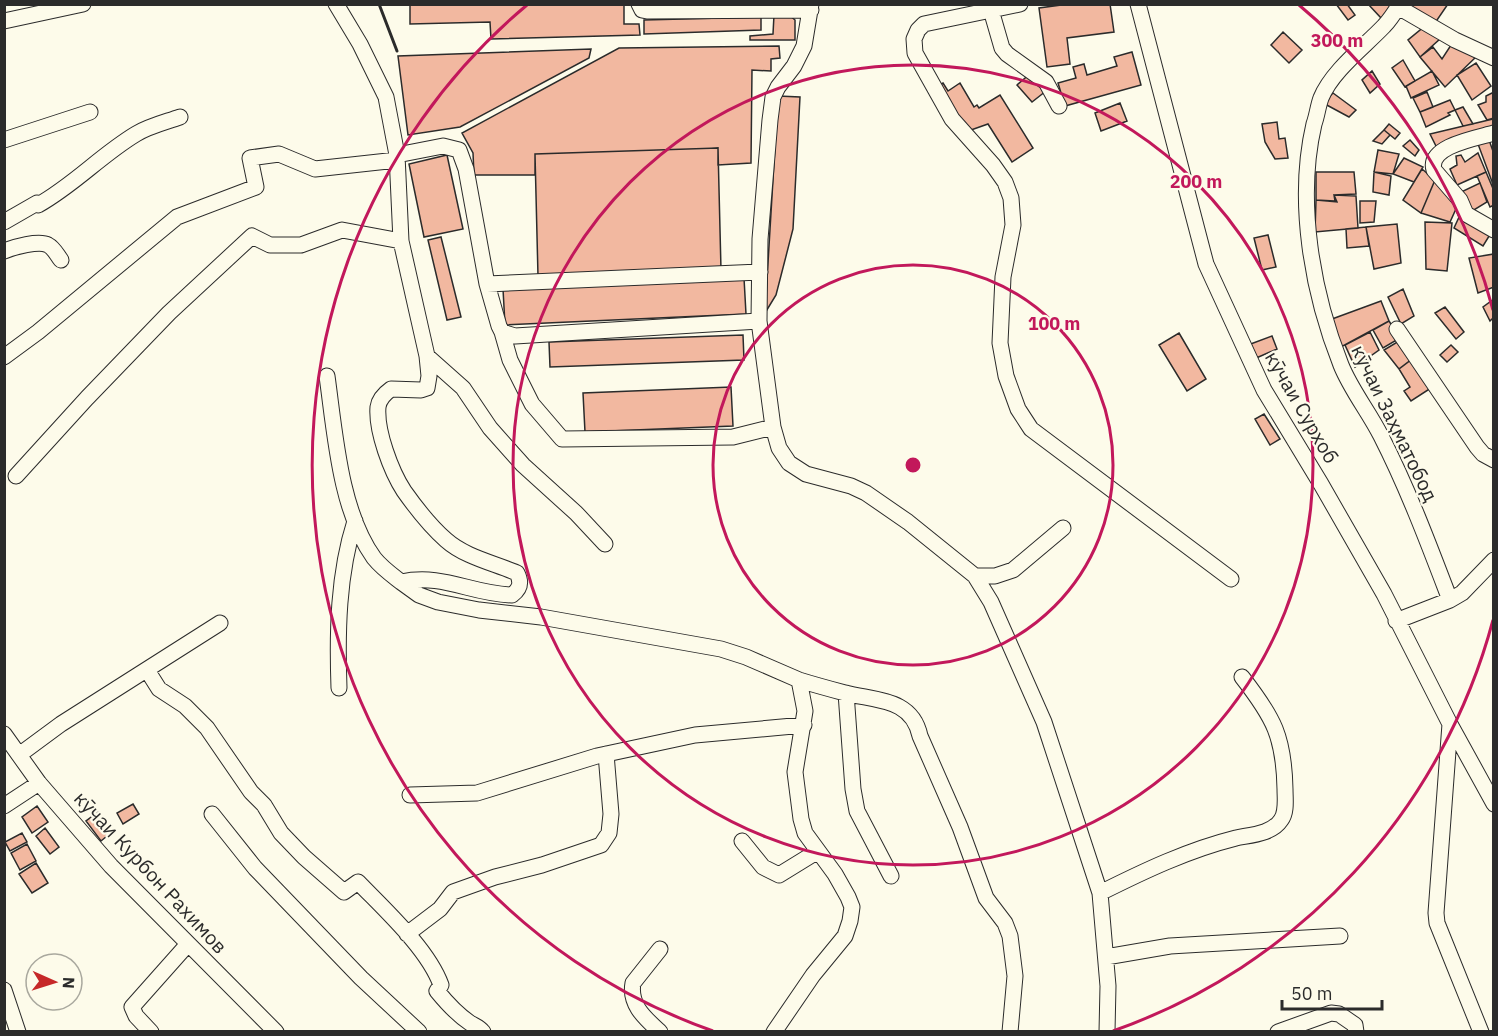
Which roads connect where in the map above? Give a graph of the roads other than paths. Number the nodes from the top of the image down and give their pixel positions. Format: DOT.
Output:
graph roads {
  1 [pos="82,4"];
  2 [pos="336,4"];
  3 [pos="639,4"];
  4 [pos="1020,4"];
  5 [pos="1138,4"];
  6 [pos="1399,6"];
  7 [pos="811,8"];
  8 [pos="991,10"];
  9 [pos="4,21"];
  10 [pos="1494,58"];
  11 [pos="1059,105"];
  12 [pos="90,112"];
  13 [pos="180,117"];
  14 [pos="1494,133"];
  15 [pos="4,140"];
  16 [pos="397,158"];
  17 [pos="4,222"];
  18 [pos="1494,230"];
  19 [pos="401,241"];
  20 [pos="4,251"];
  21 [pos="61,260"];
  22 [pos="760,272"];
  23 [pos="487,284"];
  24 [pos="759,321"];
  25 [pos="1397,329"];
  26 [pos="502,332"];
  27 [pos="427,356"];
  28 [pos="4,357"];
  29 [pos="327,376"];
  30 [pos="773,427"];
  31 [pos="1494,460"];
  32 [pos="16,476"];
  33 [pos="355,521"];
  34 [pos="1063,528"];
  35 [pos="605,544"];
  36 [pos="1494,560"];
  37 [pos="975,576"];
  38 [pos="1232,579"];
  39 [pos="401,582"];
  40 [pos="1450,600"];
  41 [pos="1396,621"];
  42 [pos="220,623"];
  43 [pos="147,670"];
  44 [pos="1242,677"];
  45 [pos="799,680"];
  46 [pos="339,688"];
  47 [pos="846,693"];
  48 [pos="1450,724"];
  49 [pos="804,725"];
  50 [pos="4,734"];
  51 [pos="606,754"];
  52 [pos="19,755"];
  53 [pos="39,783"];
  54 [pos="410,795"];
  55 [pos="1494,804"];
  56 [pos="4,806"];
  57 [pos="212,814"];
  58 [pos="742,841"];
  59 [pos="818,851"];
  60 [pos="891,876"];
  61 [pos="1100,893"];
  62 [pos="407,934"];
  63 [pos="1340,936"];
  64 [pos="188,944"];
  65 [pos="660,949"];
  66 [pos="1106,957"];
  67 [pos="4,990"];
  68 [pos="18,1032"];
  69 [pos="151,1032"];
  70 [pos="276,1032"];
  71 [pos="419,1032"];
  72 [pos="483,1032"];
  73 [pos="660,1032"];
  74 [pos="774,1032"];
  75 [pos="1010,1032"];
  76 [pos="1107,1032"];
  77 [pos="1278,1032"];
  78 [pos="1356,1032"];
  79 [pos="1481,1032"];
  1 -- 9 [label="street"];
  2 -- 16 [label="street"];
  3 -- 7 [label="street"];
  4 -- 8 [label="street"];
  5 -- 41 [label="street, кӯчаи Сурхоб"];
  6 -- 10 [label="street"];
  6 -- 40 [label="street, кӯчаи Заҳматобод"];
  7 -- 22 [label="street"];
  8 -- 11 [label="street"];
  8 -- 38 [label="street"];
  12 -- 15 [label="street"];
  13 -- 17 [label="street"];
  14 -- 18 [label="street"];
  16 -- 19 [label="street"];
  16 -- 23 [label="street"];
  16 -- 28 [label="street"];
  19 -- 27 [label="street"];
  19 -- 32 [label="street"];
  20 -- 21 [label="street"];
  22 -- 23 [label="street"];
  22 -- 24 [label="street"];
  23 -- 26 [label="street"];
  24 -- 26 [label="street"];
  24 -- 30 [label="street"];
  25 -- 31 [label="street"];
  26 -- 30 [label="street"];
  27 -- 35 [label="street"];
  27 -- 39 [label="street"];
  29 -- 33 [label="street"];
  30 -- 37 [label="street"];
  33 -- 39 [label="street"];
  33 -- 46 [label="street"];
  34 -- 37 [label="street"];
  36 -- 40 [label="street"];
  37 -- 61 [label="street"];
  39 -- 45 [label="street"];
  40 -- 41 [label="street"];
  41 -- 48 [label="street, кӯчаи Сурхоб"];
  42 -- 43 [label="street"];
  43 -- 52 [label="street"];
  43 -- 62 [label="street"];
  44 -- 61 [label="street"];
  45 -- 47 [label="street"];
  45 -- 49 [label="street"];
  47 -- 60 [label="street"];
  47 -- 75 [label="street"];
  48 -- 55 [label="street, кӯчаи Сурхоб"];
  48 -- 79 [label="street"];
  49 -- 51 [label="street"];
  49 -- 59 [label="street"];
  50 -- 52 [label="street, кӯчаи Курбон Рахимов"];
  51 -- 54 [label="street"];
  51 -- 62 [label="street"];
  52 -- 53 [label="street, кӯчаи Курбон Рахимов"];
  53 -- 56 [label="street"];
  53 -- 64 [label="street, кӯчаи Курбон Рахимов"];
  57 -- 71 [label="street"];
  58 -- 59 [label="street"];
  59 -- 74 [label="street"];
  61 -- 66 [label="street"];
  62 -- 72 [label="street"];
  63 -- 66 [label="street"];
  64 -- 69 [label="street"];
  64 -- 70 [label="street, кӯчаи Курбон Рахимов"];
  65 -- 73 [label="street"];
  66 -- 76 [label="street"];
  67 -- 68 [label="street"];
  77 -- 78 [label="street"];
}
